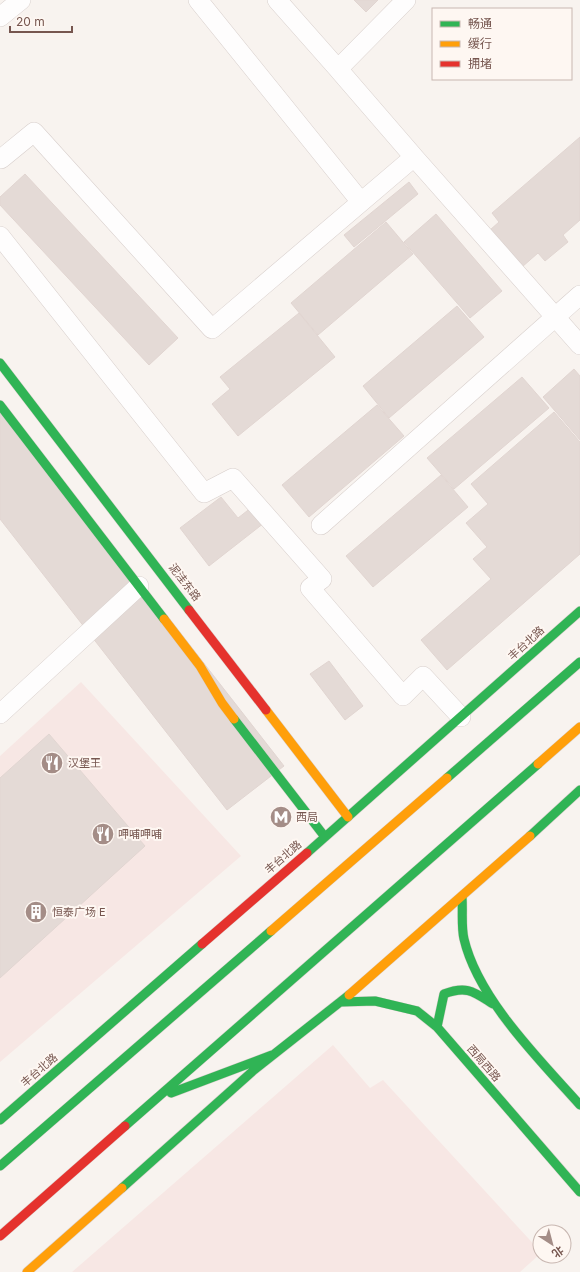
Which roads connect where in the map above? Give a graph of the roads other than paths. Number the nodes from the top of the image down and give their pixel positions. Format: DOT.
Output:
graph roads {
  1 [pos="21,0"];
  2 [pos="198,0"];
  3 [pos="277,0"];
  4 [pos="406,0"];
  5 [pos="0,17"];
  6 [pos="338,69"];
  7 [pos="414,157"];
  8 [pos="0,158"];
  9 [pos="361,202"];
  10 [pos="0,236"];
  11 [pos="580,295"];
  12 [pos="555,317"];
  13 [pos="580,345"];
  14 [pos="0,363"];
  15 [pos="0,405"];
  16 [pos="321,525"];
  17 [pos="139,586"];
  18 [pos="580,611"];
  19 [pos="580,651"];
  20 [pos="580,662"];
  21 [pos="200,666"];
  22 [pos="552,687"];
  23 [pos="0,714"];
  24 [pos="462,717"];
  25 [pos="580,727"];
  26 [pos="290,776"];
  27 [pos="580,790"];
  28 [pos="348,817"];
  29 [pos="325,837"];
  30 [pos="462,897"];
  31 [pos="341,1002"];
  32 [pos="496,1006"];
  33 [pos="437,1026"];
  34 [pos="272,1056"];
  35 [pos="159,1097"];
  36 [pos="580,1105"];
  37 [pos="0,1120"];
  38 [pos="0,1166"];
  39 [pos="580,1192"];
  40 [pos="0,1236"];
  41 [pos="27,1272"];
  1 -- 5 [label="street"];
  2 -- 9 [label="street"];
  3 -- 6 [label="street"];
  4 -- 6 [label="street"];
  6 -- 7 [label="street"];
  7 -- 9 [label="street"];
  7 -- 12 [label="street"];
  8 -- 9 [label="street"];
  10 -- 24 [label="street"];
  11 -- 12 [label="street"];
  12 -- 13 [label="street"];
  12 -- 16 [label="street"];
  14 -- 28 [label="main road, 泥洼东路"];
  15 -- 17 [label="main road"];
  17 -- 21 [label="main road"];
  17 -- 23 [label="street"];
  18 -- 24 [label="main road, 丰台北路"];
  19 -- 22 [label="main road"];
  20 -- 22 [label="main road"];
  21 -- 26 [label="main road"];
  21 -- 29 [label="main road"];
  22 -- 38 [label="main road"];
  24 -- 28 [label="main road, 丰台北路"];
  25 -- 35 [label="main road"];
  27 -- 30 [label="main road"];
  28 -- 29 [label="main road, 丰台北路"];
  29 -- 37 [label="main road, 丰台北路"];
  30 -- 31 [label="main road"];
  30 -- 32 [label="main road"];
  31 -- 33 [label="main road, 西局西路"];
  31 -- 34 [label="main road"];
  32 -- 33 [label="main road"];
  32 -- 36 [label="main road"];
  33 -- 39 [label="main road, 西局西路"];
  34 -- 35 [label="main road"];
  34 -- 41 [label="main road"];
  35 -- 40 [label="main road"];
}
